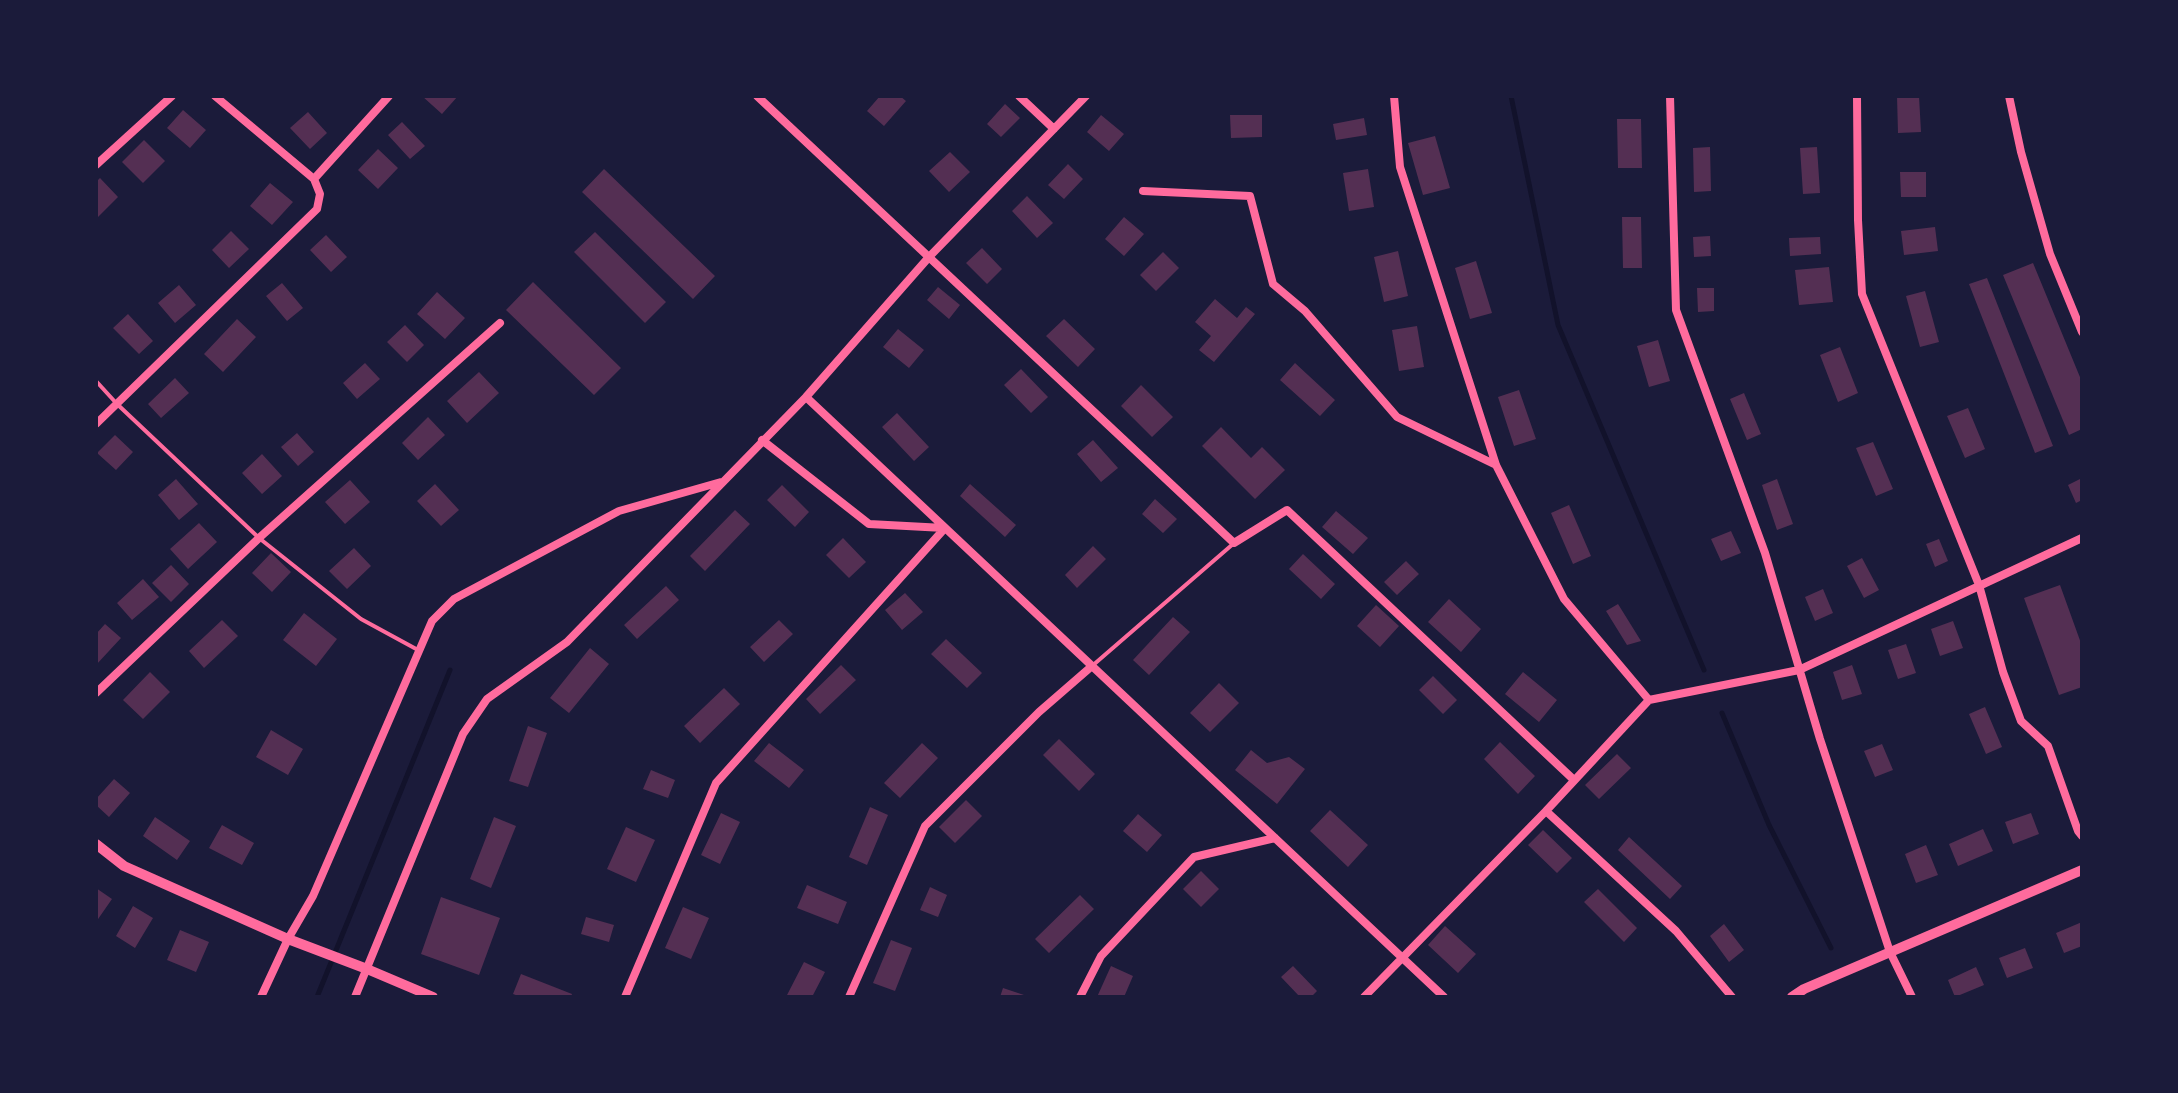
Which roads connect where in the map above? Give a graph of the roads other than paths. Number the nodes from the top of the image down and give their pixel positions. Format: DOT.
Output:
graph roads {
  1 [pos="172,96"];
  2 [pos="215,96"];
  3 [pos="389,96"];
  4 [pos="757,96"];
  5 [pos="1019,96"];
  6 [pos="1086,96"];
  7 [pos="1394,96"];
  8 [pos="1670,96"];
  9 [pos="1857,96"];
  10 [pos="2009,96"];
  11 [pos="1054,129"];
  12 [pos="96,165"];
  13 [pos="314,179"];
  14 [pos="1143,191"];
  15 [pos="929,257"];
  16 [pos="500,323"];
  17 [pos="2082,332"];
  18 [pos="96,381"];
  19 [pos="806,397"];
  20 [pos="117,404"];
  21 [pos="96,424"];
  22 [pos="762,440"];
  23 [pos="1496,465"];
  24 [pos="722,482"];
  25 [pos="945,528"];
  26 [pos="259,538"];
  27 [pos="2082,538"];
  28 [pos="1234,543"];
  29 [pos="1979,585"];
  30 [pos="420,651"];
  31 [pos="1092,666"];
  32 [pos="1799,670"];
  33 [pos="96,693"];
  34 [pos="1649,700"];
  35 [pos="1574,780"];
  36 [pos="1546,811"];
  37 [pos="2082,836"];
  38 [pos="1275,838"];
  39 [pos="96,844"];
  40 [pos="2082,870"];
  41 [pos="288,939"];
  42 [pos="1890,952"];
  43 [pos="1403,958"];
  44 [pos="367,969"];
  45 [pos="261,997"];
  46 [pos="355,997"];
  47 [pos="433,997"];
  48 [pos="625,997"];
  49 [pos="849,997"];
  50 [pos="1080,997"];
  51 [pos="1364,997"];
  52 [pos="1444,997"];
  53 [pos="1732,997"];
  54 [pos="1792,997"];
  55 [pos="1912,997"];
  1 -- 12 [label="street"];
  2 -- 13 [label="street"];
  3 -- 13 [label="street"];
  4 -- 15 [label="street"];
  5 -- 11 [label="street"];
  6 -- 11 [label="street"];
  7 -- 23 [label="street"];
  8 -- 32 [label="street"];
  9 -- 29 [label="street"];
  10 -- 17 [label="street"];
  11 -- 15 [label="street"];
  13 -- 20 [label="street"];
  14 -- 23 [label="street"];
  15 -- 19 [label="street"];
  15 -- 28 [label="street"];
  16 -- 26 [label="street"];
  18 -- 20 [label="lane"];
  19 -- 22 [label="street"];
  19 -- 25 [label="street"];
  20 -- 21 [label="street"];
  20 -- 26 [label="lane"];
  22 -- 24 [label="street"];
  22 -- 25 [label="street"];
  23 -- 34 [label="street"];
  24 -- 30 [label="street"];
  24 -- 44 [label="street"];
  25 -- 31 [label="street"];
  25 -- 48 [label="street"];
  26 -- 30 [label="lane"];
  26 -- 33 [label="street"];
  27 -- 29 [label="street"];
  28 -- 31 [label="lane"];
  28 -- 35 [label="street"];
  29 -- 32 [label="street"];
  29 -- 37 [label="street"];
  30 -- 41 [label="street"];
  31 -- 38 [label="street"];
  31 -- 49 [label="street"];
  32 -- 34 [label="street"];
  32 -- 42 [label="street"];
  34 -- 35 [label="street"];
  35 -- 36 [label="street"];
  36 -- 43 [label="street"];
  36 -- 53 [label="street"];
  38 -- 43 [label="street"];
  38 -- 50 [label="street"];
  39 -- 41 [label="street"];
  40 -- 42 [label="street"];
  41 -- 44 [label="street"];
  41 -- 45 [label="street"];
  42 -- 54 [label="street"];
  42 -- 55 [label="street"];
  43 -- 51 [label="street"];
  43 -- 52 [label="street"];
  44 -- 46 [label="street"];
  44 -- 47 [label="street"];
}
